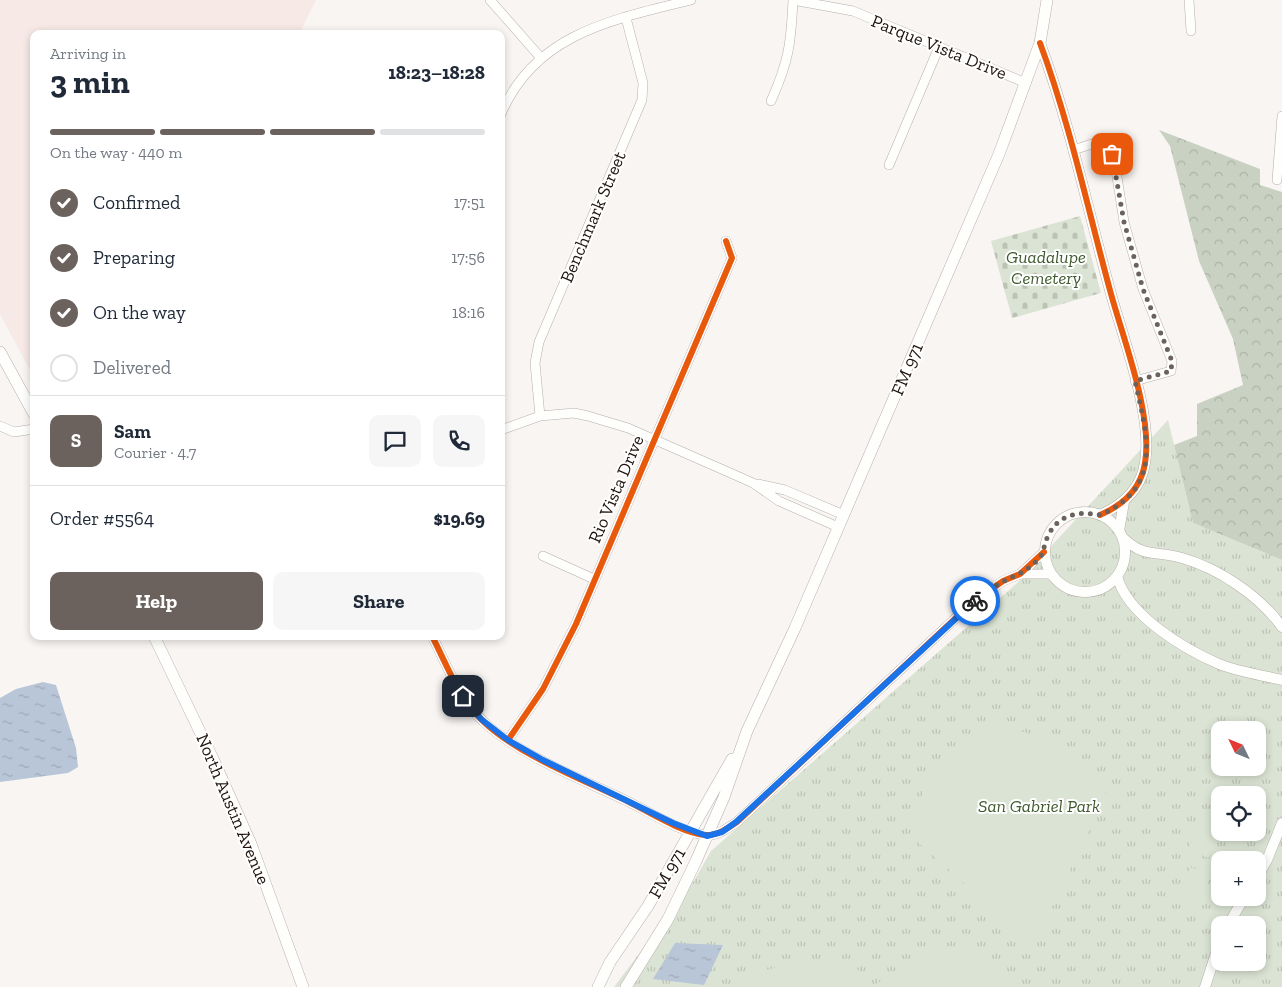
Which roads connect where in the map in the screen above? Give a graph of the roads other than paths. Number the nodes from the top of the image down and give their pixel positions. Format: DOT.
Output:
graph roads {
  1 [pos="490,0"];
  2 [pos="691,0"];
  3 [pos="793,0"];
  4 [pos="1047,0"];
  5 [pos="1189,0"];
  6 [pos="626,18"];
  7 [pos="1191,31"];
  8 [pos="1040,42"];
  9 [pos="939,48"];
  10 [pos="541,58"];
  11 [pos="1026,83"];
  12 [pos="771,100"];
  13 [pos="505,107"];
  14 [pos="1282,116"];
  15 [pos="1073,150"];
  16 [pos="889,165"];
  17 [pos="1277,180"];
  18 [pos="726,241"];
  19 [pos="0,352"];
  20 [pos="1135,381"];
  21 [pos="30,407"];
  22 [pos="540,416"];
  23 [pos="0,426"];
  24 [pos="505,429"];
  25 [pos="30,430"];
  26 [pos="653,439"];
  27 [pos="753,483"];
  28 [pos="1124,502"];
  29 [pos="844,515"];
  30 [pos="1100,515"];
  31 [pos="838,527"];
  32 [pos="1121,534"];
  33 [pos="1044,552"];
  34 [pos="1141,552"];
  35 [pos="543,556"];
  36 [pos="1123,564"];
  37 [pos="1020,574"];
  38 [pos="1051,574"];
  39 [pos="1117,576"];
  40 [pos="594,579"];
  41 [pos="1101,589"];
  42 [pos="1124,595"];
  43 [pos="1282,627"];
  44 [pos="156,640"];
  45 [pos="434,640"];
  46 [pos="1282,680"];
  47 [pos="748,731"];
  48 [pos="508,740"];
  49 [pos="1282,823"];
  50 [pos="691,831"];
  51 [pos="707,836"];
  52 [pos="1266,862"];
  53 [pos="1211,969"];
  54 [pos="303,987"];
  55 [pos="598,987"];
  56 [pos="626,987"];
  57 [pos="1205,987"];
  1 -- 10 [label="street"];
  2 -- 6 [label="street"];
  3 -- 9 [label="street, Parque Vista Drive"];
  3 -- 12 [label="street"];
  4 -- 8 [label="main road, FM 971 / FM 971"];
  5 -- 7 [label="street"];
  6 -- 10 [label="street"];
  6 -- 22 [label="street, Benchmark Street"];
  8 -- 11 [label="main road, FM 971 / FM 971"];
  8 -- 15 [label="street"];
  9 -- 11 [label="street, Parque Vista Drive"];
  9 -- 16 [label="street"];
  10 -- 13 [label="street"];
  11 -- 29 [label="main road, FM 971 / FM 971"];
  14 -- 17 [label="street"];
  15 -- 20 [label="street"];
  15 -- 20 [label="street"];
  18 -- 26 [label="street, Rio Vista Drive"];
  19 -- 21 [label="main road"];
  20 -- 28 [label="street"];
  22 -- 24 [label="street"];
  22 -- 26 [label="street"];
  23 -- 25 [label="street"];
  26 -- 27 [label="street"];
  26 -- 40 [label="street, Rio Vista Drive"];
  27 -- 29 [label="street"];
  27 -- 31 [label="street"];
  28 -- 30 [label="street"];
  28 -- 32 [label="street"];
  29 -- 31 [label="main road, FM 971 / FM 971"];
  30 -- 32 [label="street"];
  30 -- 33 [label="street"];
  31 -- 47 [label="main road, FM 971 / FM 971"];
  32 -- 34 [label="street"];
  32 -- 36 [label="street"];
  33 -- 37 [label="street"];
  33 -- 38 [label="street"];
  34 -- 36 [label="street"];
  34 -- 43 [label="street"];
  35 -- 40 [label="street"];
  36 -- 39 [label="street"];
  37 -- 38 [label="street"];
  37 -- 51 [label="street"];
  38 -- 41 [label="street"];
  39 -- 41 [label="street"];
  39 -- 42 [label="street"];
  40 -- 48 [label="street, Rio Vista Drive"];
  41 -- 42 [label="street"];
  42 -- 46 [label="street"];
  44 -- 54 [label="main road, North Austin Avenue"];
  45 -- 48 [label="street"];
  47 -- 50 [label="main road, FM 971 / FM 971"];
  47 -- 51 [label="main road, FM 971 / FM 971"];
  48 -- 50 [label="street"];
  49 -- 52 [label="street"];
  50 -- 51 [label="street"];
  50 -- 55 [label="main road, FM 971 / FM 971"];
  51 -- 56 [label="main road, FM 971 / FM 971"];
  53 -- 57 [label="street"];
}
